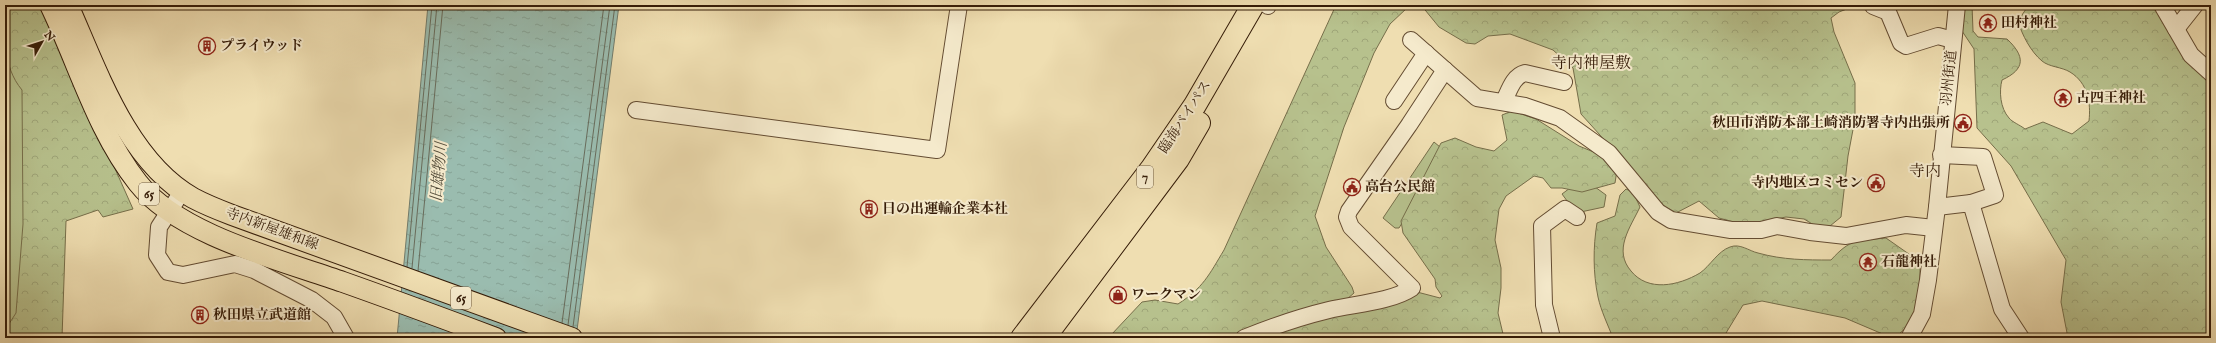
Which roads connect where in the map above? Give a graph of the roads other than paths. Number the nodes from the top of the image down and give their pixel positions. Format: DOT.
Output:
graph roads {
  1 [pos="50,5"];
  2 [pos="68,5"];
  3 [pos="959,5"];
  4 [pos="1264,5"];
  5 [pos="1957,5"];
  6 [pos="2162,5"];
  7 [pos="2194,5"];
  8 [pos="1873,6"];
  9 [pos="2176,29"];
  10 [pos="1411,40"];
  11 [pos="1953,40"];
  12 [pos="1426,53"];
  13 [pos="1445,70"];
  14 [pos="2211,73"];
  15 [pos="1564,82"];
  16 [pos="1394,101"];
  17 [pos="1504,101"];
  18 [pos="636,110"];
  19 [pos="1941,155"];
  20 [pos="183,190"];
  21 [pos="1971,203"];
  22 [pos="1937,207"];
  23 [pos="169,212"];
  24 [pos="1577,217"];
  25 [pos="1934,228"];
  26 [pos="346,338"];
  27 [pos="496,338"];
  28 [pos="572,338"];
  29 [pos="1022,338"];
  30 [pos="1044,338"];
  31 [pos="1244,338"];
  32 [pos="1552,338"];
  33 [pos="1909,338"];
  34 [pos="2021,338"];
  1 -- 23 [label="main road, 寺内新屋雄和線 / 65"];
  2 -- 20 [label="main road, 寺内新屋雄和線 / 65"];
  3 -- 18 [label="street"];
  4 -- 29 [label="highway, 臨海バイパス / 7"];
  4 -- 30 [label="highway, 臨海バイパス / 7"];
  5 -- 11 [label="street, 羽州街道"];
  6 -- 9 [label="street"];
  7 -- 9 [label="street"];
  8 -- 11 [label="street"];
  9 -- 14 [label="street"];
  10 -- 12 [label="street"];
  11 -- 19 [label="street, 羽州街道"];
  12 -- 13 [label="street"];
  12 -- 16 [label="street"];
  13 -- 17 [label="street"];
  13 -- 31 [label="street"];
  15 -- 17 [label="street"];
  17 -- 25 [label="street"];
  19 -- 21 [label="street"];
  19 -- 22 [label="street, 羽州街道"];
  20 -- 23 [label="street"];
  20 -- 28 [label="main road, 寺内新屋雄和線 / 65"];
  21 -- 22 [label="street"];
  21 -- 34 [label="street"];
  22 -- 25 [label="street, 羽州街道"];
  23 -- 26 [label="street"];
  23 -- 27 [label="main road, 寺内新屋雄和線 / 65"];
  24 -- 32 [label="street"];
  25 -- 33 [label="street, 羽州街道"];
}
